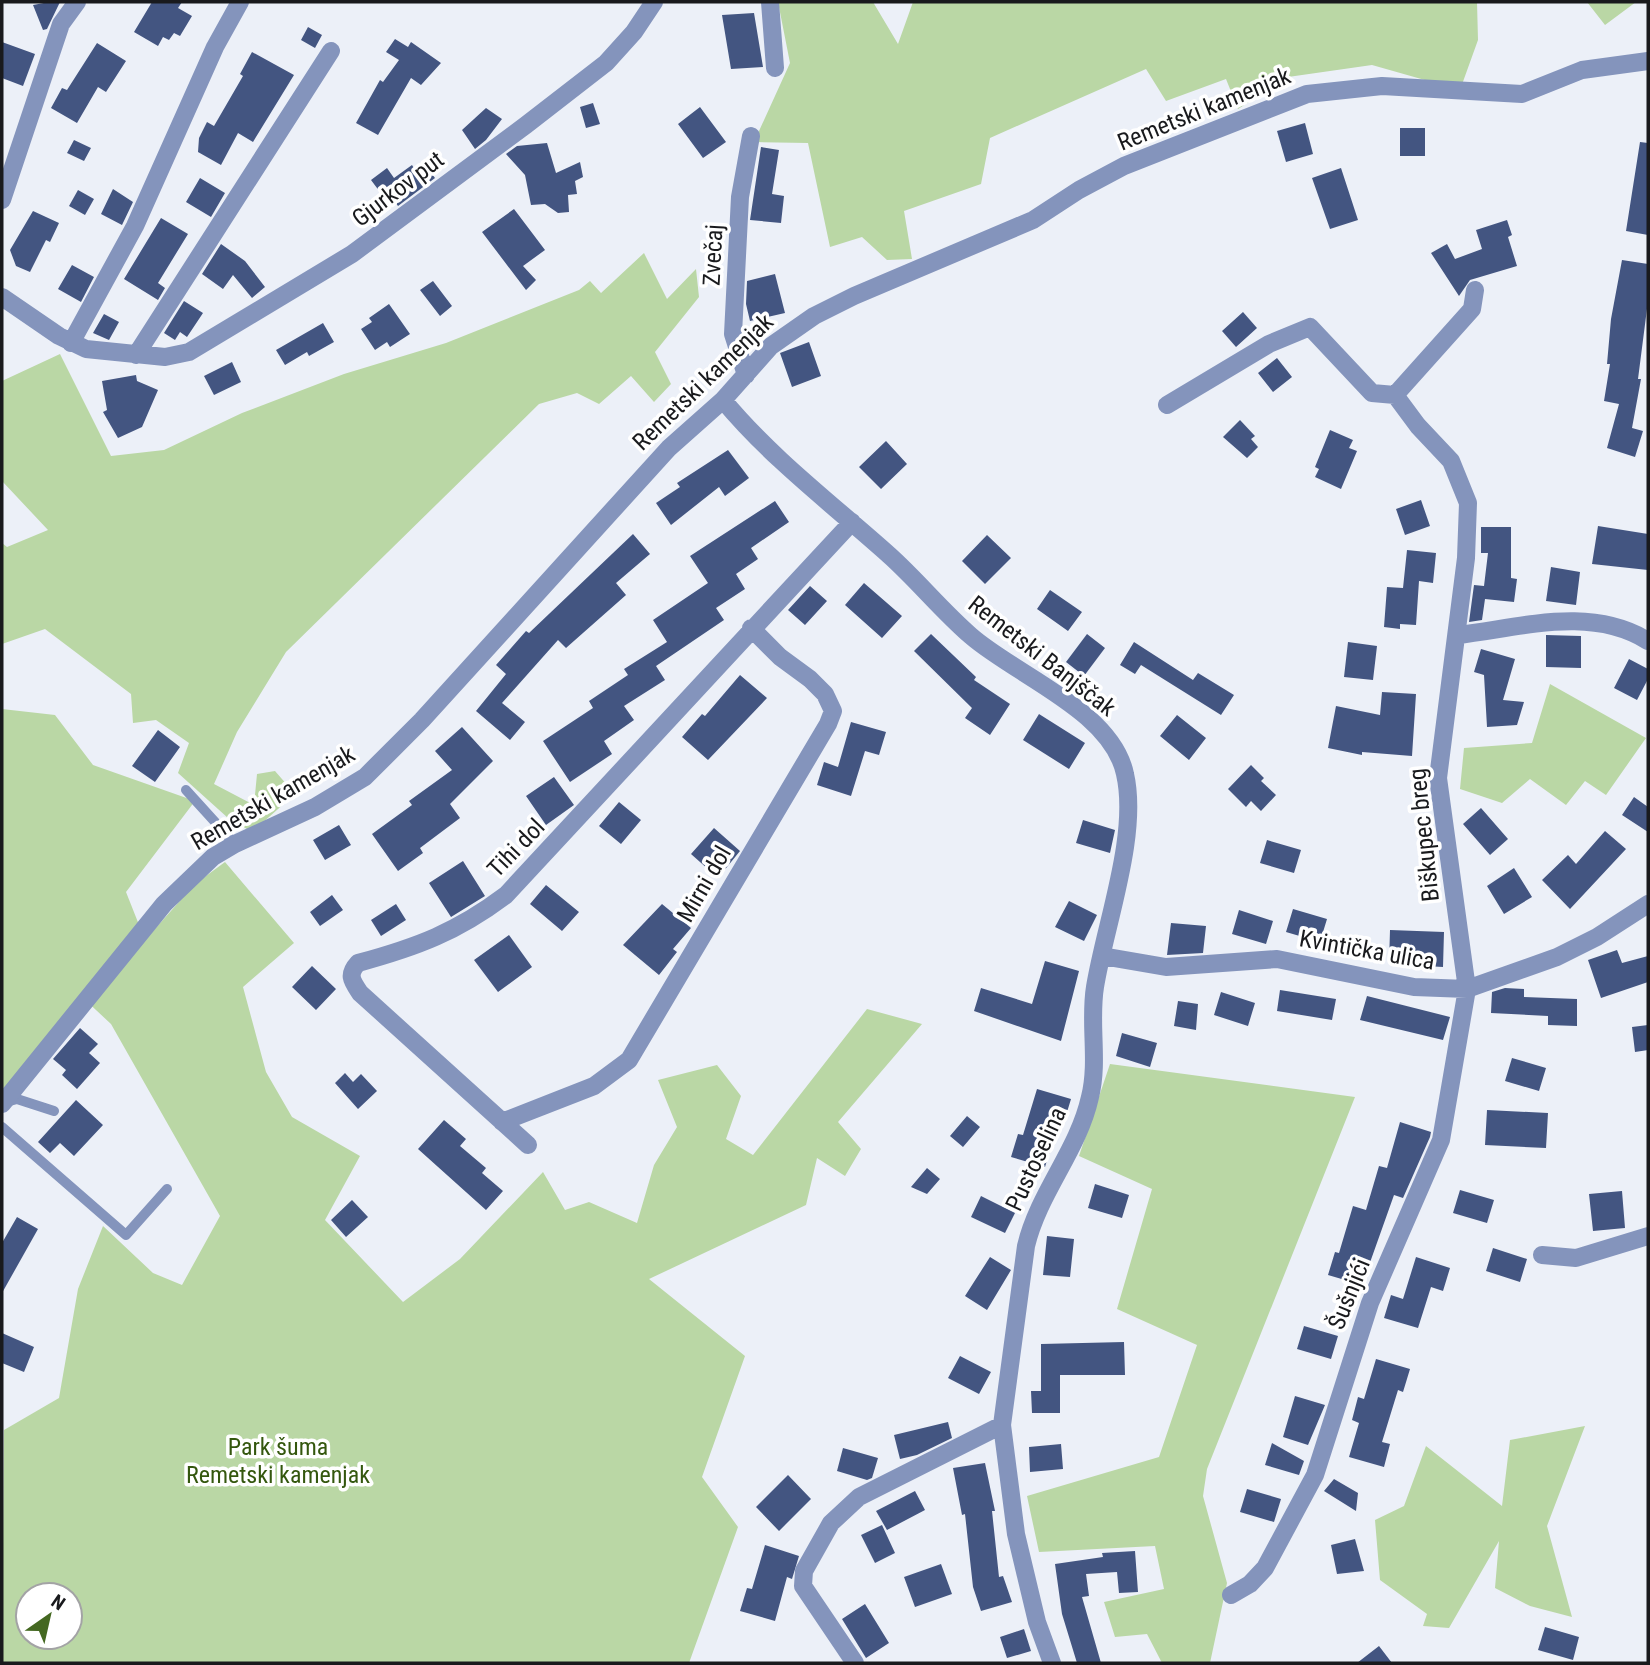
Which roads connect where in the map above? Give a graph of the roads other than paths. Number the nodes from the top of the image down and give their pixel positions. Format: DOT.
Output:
graph roads {
  1 [pos="77,2"];
  2 [pos="240,2"];
  3 [pos="654,2"];
  4 [pos="770,2"];
  5 [pos="331,51"];
  6 [pos="1648,61"];
  7 [pos="775,68"];
  8 [pos="751,136"];
  9 [pos="2,201"];
  10 [pos="1475,290"];
  11 [pos="2,297"];
  12 [pos="71,343"];
  13 [pos="136,355"];
  14 [pos="746,374"];
  15 [pos="1395,395"];
  16 [pos="723,400"];
  17 [pos="1167,405"];
  18 [pos="852,522"];
  19 [pos="751,628"];
  20 [pos="1457,635"];
  21 [pos="1648,641"];
  22 [pos="186,790"];
  23 [pos="235,844"];
  24 [pos="1648,904"];
  25 [pos="1102,956"];
  26 [pos="1467,989"];
  27 [pos="2,1103"];
  28 [pos="54,1111"];
  29 [pos="502,1122"];
  30 [pos="2,1127"];
  31 [pos="528,1145"];
  32 [pos="167,1188"];
  33 [pos="1648,1236"];
  34 [pos="1542,1255"];
  35 [pos="1002,1425"];
  36 [pos="1231,1595"];
  37 [pos="855,1663"];
  38 [pos="1052,1663"];
  1 -- 9 [label="street"];
  2 -- 12 [label="street"];
  3 -- 13 [label="street, Gjurkov put"];
  4 -- 7 [label="street"];
  5 -- 13 [label="street"];
  6 -- 14 [label="street, Remetski kamenjak"];
  8 -- 14 [label="street, Zvečaj"];
  10 -- 15 [label="street"];
  11 -- 12 [label="street, Gjurkov put"];
  12 -- 13 [label="street, Gjurkov put"];
  14 -- 16 [label="street, Remetski kamenjak"];
  15 -- 17 [label="street"];
  15 -- 20 [label="street, Biškupec breg"];
  16 -- 18 [label="street, Remetski Banjščak"];
  16 -- 23 [label="street, Remetski kamenjak"];
  18 -- 19 [label="street, Tihi dol"];
  18 -- 25 [label="street, Remetski Banjščak"];
  19 -- 29 [label="street, Mirni dol"];
  19 -- 29 [label="street, Tihi dol"];
  20 -- 21 [label="street"];
  20 -- 26 [label="street, Biškupec breg"];
  22 -- 23 [label="lane"];
  23 -- 27 [label="street, Remetski kamenjak"];
  24 -- 26 [label="street, Kvintička ulica"];
  25 -- 26 [label="street, Kvintička ulica"];
  25 -- 35 [label="street, Pustoselina"];
  26 -- 36 [label="street, Šušnjići"];
  27 -- 28 [label="lane"];
  29 -- 31 [label="street, Tihi dol"];
  30 -- 32 [label="lane"];
  33 -- 34 [label="street"];
  35 -- 37 [label="street"];
  35 -- 38 [label="street, Pustoselina"];
}
